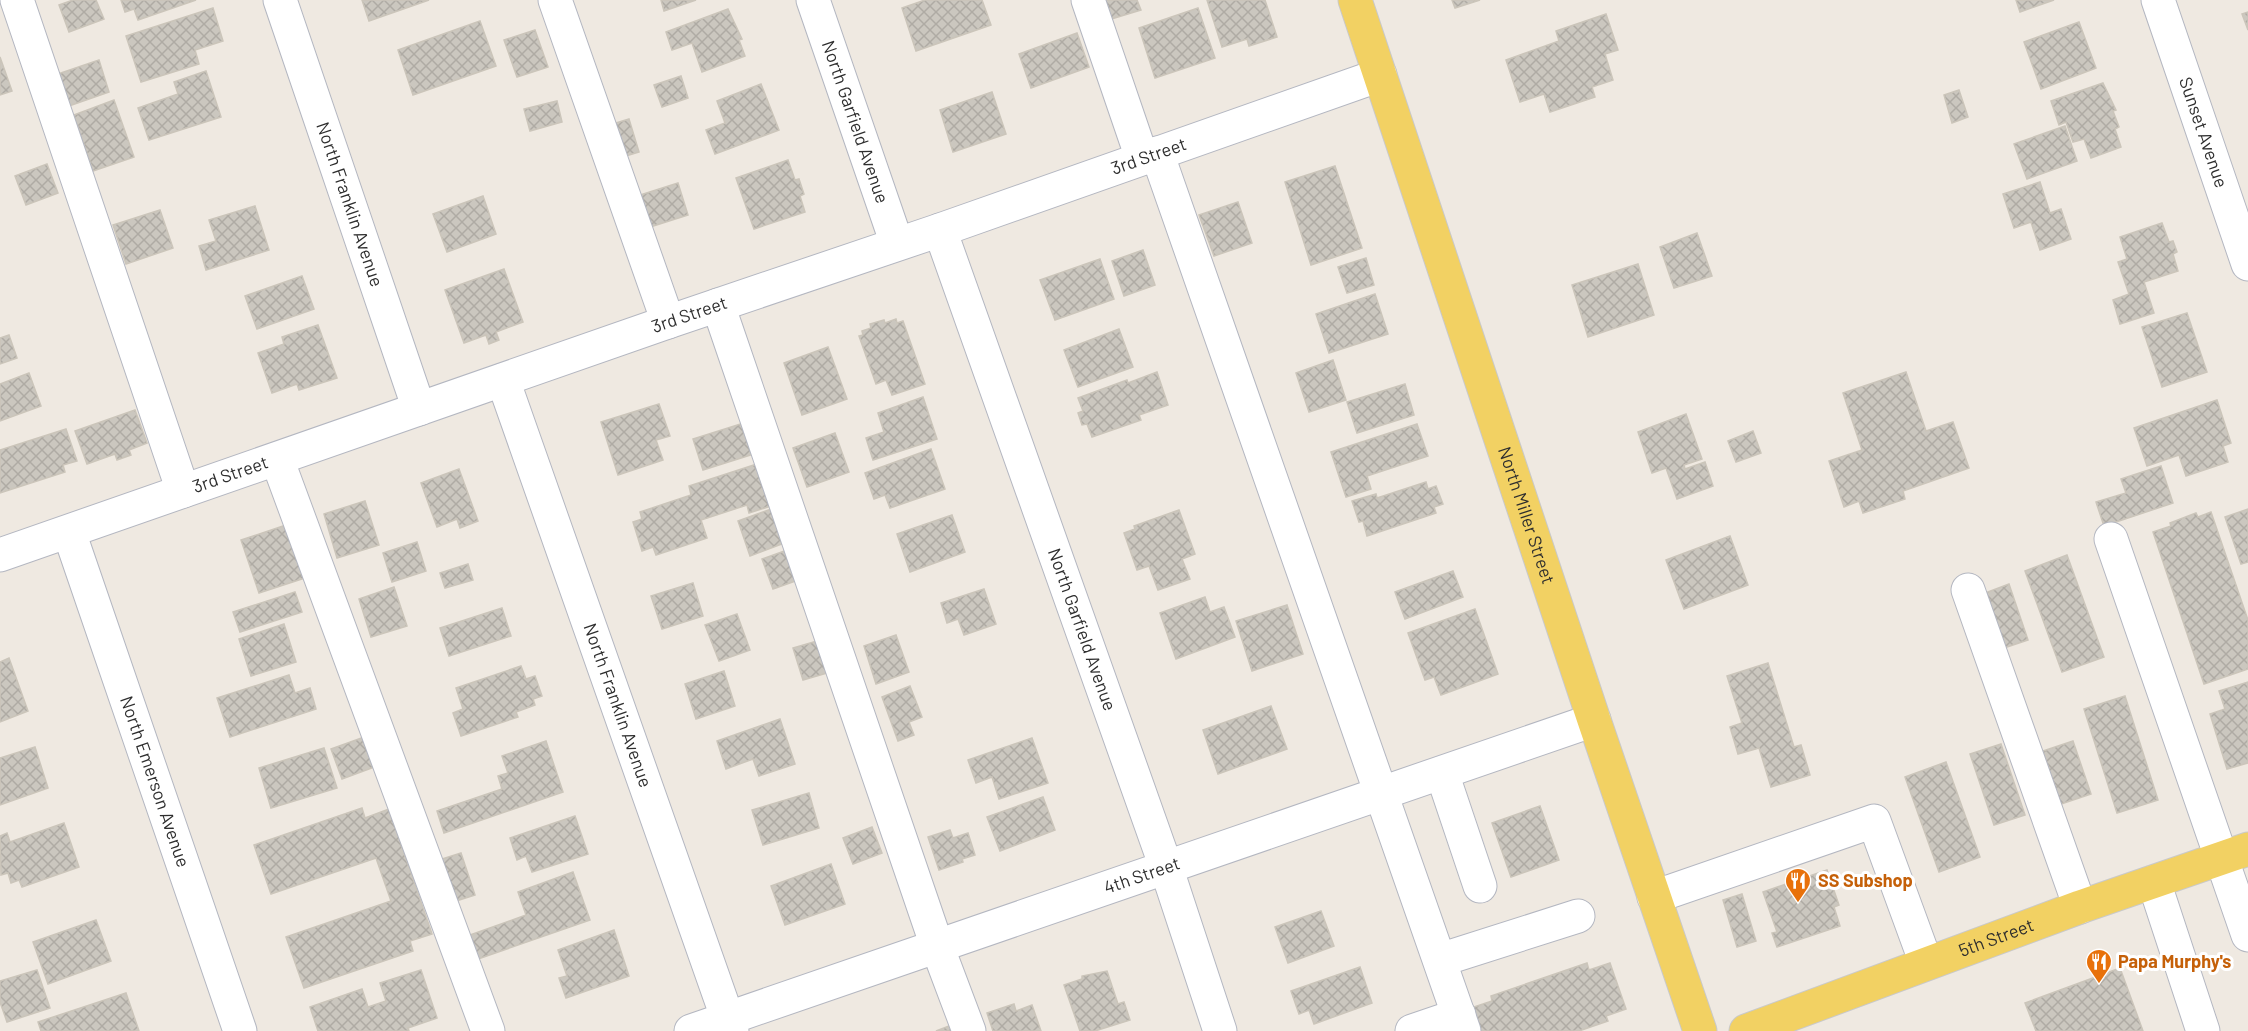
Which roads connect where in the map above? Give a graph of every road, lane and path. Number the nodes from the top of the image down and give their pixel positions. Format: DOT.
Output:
graph roads {
  1 [pos="17,0"];
  2 [pos="280,0"];
  3 [pos="555,0"];
  4 [pos="813,0"];
  5 [pos="1088,0"];
  6 [pos="1355,0"];
  7 [pos="2158,0"];
  8 [pos="1380,75"];
  9 [pos="1149,156"];
  10 [pos="940,230"];
  11 [pos="897,243"];
  12 [pos="2248,264"];
  13 [pos="718,305"];
  14 [pos="668,322"];
  15 [pos="503,380"];
  16 [pos="419,409"];
  17 [pos="277,459"];
  18 [pos="183,492"];
  19 [pos="69,532"];
  20 [pos="2111,539"];
  21 [pos="0,555"];
  22 [pos="1968,590"];
  23 [pos="1594,720"];
  24 [pos="1442,772"];
  25 [pos="1381,794"];
  26 [pos="2235,854"];
  27 [pos="1166,867"];
  28 [pos="2154,882"];
  29 [pos="1480,886"];
  30 [pos="1654,897"];
  31 [pos="2080,907"];
  32 [pos="1578,916"];
  33 [pos="2248,935"];
  34 [pos="937,946"];
  35 [pos="1440,960"];
  36 [pos="1926,963"];
  37 [pos="1461,1023"];
  38 [pos="730,1025"];
  39 [pos="240,1031"];
  40 [pos="488,1031"];
  41 [pos="691,1031"];
  42 [pos="969,1031"];
  43 [pos="1220,1031"];
  44 [pos="1412,1031"];
  45 [pos="1700,1031"];
  46 [pos="1746,1031"];
  47 [pos="2202,1031"];
  1 -- 18 [label="street"];
  2 -- 16 [label="street, North Franklin Avenue"];
  3 -- 14 [label="street"];
  4 -- 11 [label="street, North Garfield Avenue"];
  5 -- 9 [label="street"];
  6 -- 8 [label="main road, North Miller Street"];
  7 -- 12 [label="street, Sunset Avenue"];
  8 -- 9 [label="street, 3rd Street"];
  8 -- 23 [label="main road, North Miller Street"];
  9 -- 10 [label="street, 3rd Street"];
  9 -- 25 [label="street"];
  10 -- 11 [label="street, 3rd Street"];
  10 -- 27 [label="street, North Garfield Avenue"];
  11 -- 13 [label="street, 3rd Street"];
  13 -- 14 [label="street, 3rd Street"];
  13 -- 34 [label="street"];
  14 -- 15 [label="street, 3rd Street"];
  15 -- 16 [label="street, 3rd Street"];
  15 -- 38 [label="street, North Franklin Avenue"];
  16 -- 17 [label="street, 3rd Street"];
  17 -- 18 [label="street, 3rd Street"];
  17 -- 40 [label="street"];
  18 -- 19 [label="street, 3rd Street"];
  19 -- 21 [label="street, 3rd Street"];
  19 -- 39 [label="street, North Emerson Avenue"];
  20 -- 26 [label="street"];
  22 -- 31 [label="street"];
  23 -- 24 [label="street, 4th Street"];
  23 -- 30 [label="main road, North Miller Street"];
  24 -- 25 [label="street, 4th Street"];
  24 -- 29 [label="street"];
  25 -- 27 [label="street, 4th Street"];
  25 -- 35 [label="street"];
  26 -- 28 [label="main road, 5th Street"];
  26 -- 33 [label="street"];
  27 -- 34 [label="street, 4th Street"];
  27 -- 43 [label="street, North Garfield Avenue"];
  28 -- 31 [label="main road, 5th Street"];
  28 -- 47 [label="street"];
  30 -- 36 [label="street"];
  30 -- 45 [label="main road, North Miller Street"];
  31 -- 36 [label="main road, 5th Street"];
  32 -- 35 [label="street"];
  34 -- 38 [label="street, 4th Street"];
  34 -- 42 [label="street"];
  35 -- 37 [label="street"];
  36 -- 46 [label="main road, 5th Street"];
  37 -- 44 [label="street"];
  38 -- 41 [label="street, 4th Street"];
}
